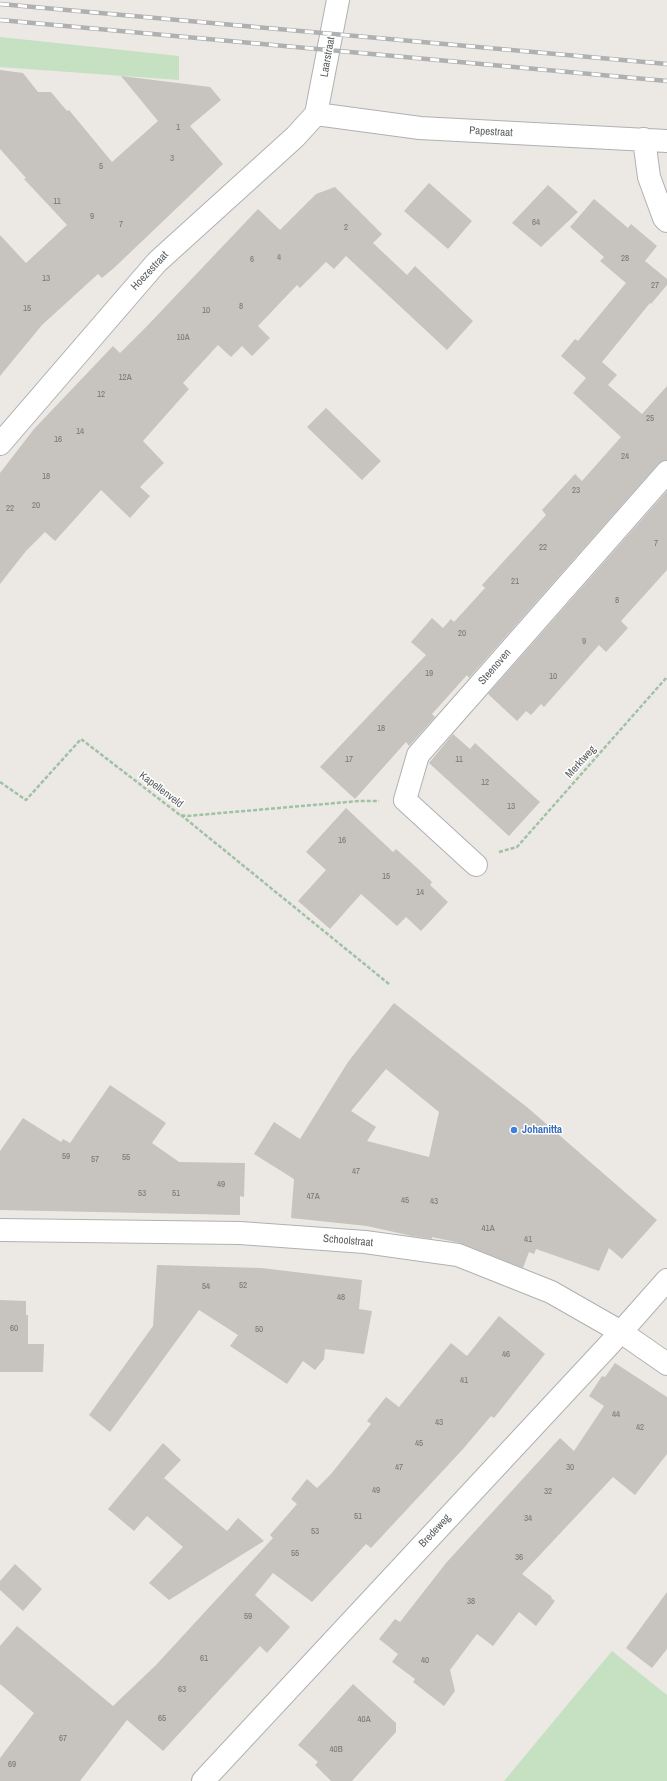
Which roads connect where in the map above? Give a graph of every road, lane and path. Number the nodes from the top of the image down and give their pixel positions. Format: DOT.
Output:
graph roads {
  1 [pos="338,0"];
  2 [pos="316,114"];
  3 [pos="644,139"];
  4 [pos="667,141"];
  5 [pos="667,221"];
  6 [pos="0,444"];
  7 [pos="667,472"];
  8 [pos="667,677"];
  9 [pos="0,782"];
  10 [pos="405,800"];
  11 [pos="180,815"];
  12 [pos="502,851"];
  13 [pos="476,865"];
  14 [pos="390,984"];
  15 [pos="0,1230"];
  16 [pos="667,1280"];
  17 [pos="621,1332"];
  18 [pos="667,1364"];
  19 [pos="203,1781"];
  1 -- 2 [label="street, Laarstraat"];
  2 -- 3 [label="street, Papestraat"];
  2 -- 6 [label="street, Hoezestraat"];
  3 -- 4 [label="street, Papestraat"];
  3 -- 5 [label="street"];
  7 -- 10 [label="street, Steenoven"];
  8 -- 12 [label="path, Merktweg"];
  9 -- 11 [label="path, Kapellenveld"];
  10 -- 11 [label="path, Kapellenveld"];
  10 -- 13 [label="street"];
  11 -- 14 [label="path"];
  15 -- 17 [label="street, Schoolstraat"];
  16 -- 17 [label="street, Bredeweg"];
  17 -- 18 [label="street, Schoolstraat"];
  17 -- 19 [label="street, Bredeweg"];
}
